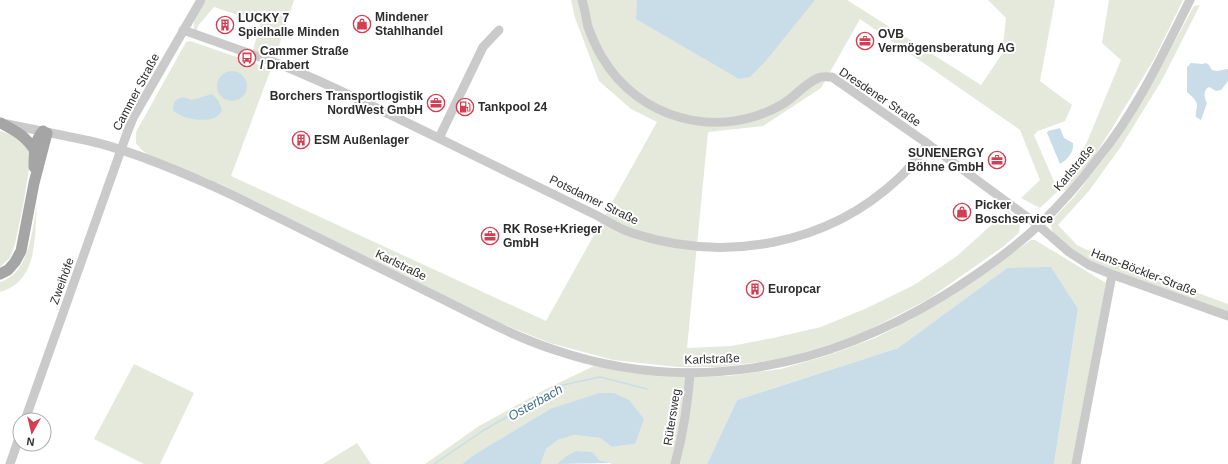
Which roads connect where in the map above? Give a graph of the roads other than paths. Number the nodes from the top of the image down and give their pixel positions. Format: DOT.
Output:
graph roads {
  1 [pos="201,0"];
  2 [pos="582,0"];
  3 [pos="1190,0"];
  4 [pos="183,30"];
  5 [pos="499,30"];
  6 [pos="0,123"];
  7 [pos="45,132"];
  8 [pos="439,138"];
  9 [pos="928,144"];
  10 [pos="34,151"];
  11 [pos="121,151"];
  12 [pos="34,183"];
  13 [pos="1038,225"];
  14 [pos="0,274"];
  15 [pos="1112,275"];
  16 [pos="1228,316"];
  17 [pos="690,373"];
  18 [pos="28,412"];
  19 [pos="14,452"];
  20 [pos="10,464"];
  21 [pos="675,464"];
  22 [pos="1076,464"];
  1 -- 4 [label="street, Cammer Straße"];
  2 -- 9 [label="street, Dresdener Straße"];
  3 -- 13 [label="street, Karlstraße"];
  4 -- 8 [label="street, Potsdamer Straße"];
  4 -- 11 [label="street, Cammer Straße"];
  5 -- 8 [label="street"];
  6 -- 7 [label="street, Cammer Straße"];
  6 -- 10 [label="main road"];
  7 -- 10 [label="main road"];
  7 -- 11 [label="street, Cammer Straße"];
  7 -- 12 [label="main road"];
  8 -- 9 [label="street, Potsdamer Straße"];
  9 -- 13 [label="street"];
  10 -- 12 [label="main road"];
  11 -- 17 [label="street, Karlstraße"];
  11 -- 18 [label="street, Zweihöfe"];
  12 -- 14 [label="main road"];
  13 -- 15 [label="street, Hans-Böckler-Straße"];
  13 -- 17 [label="street, Karlstraße"];
  15 -- 16 [label="street, Hans-Böckler-Straße"];
  15 -- 22 [label="street"];
  17 -- 21 [label="street, Rütersweg"];
  19 -- 20 [label="street"];
}
